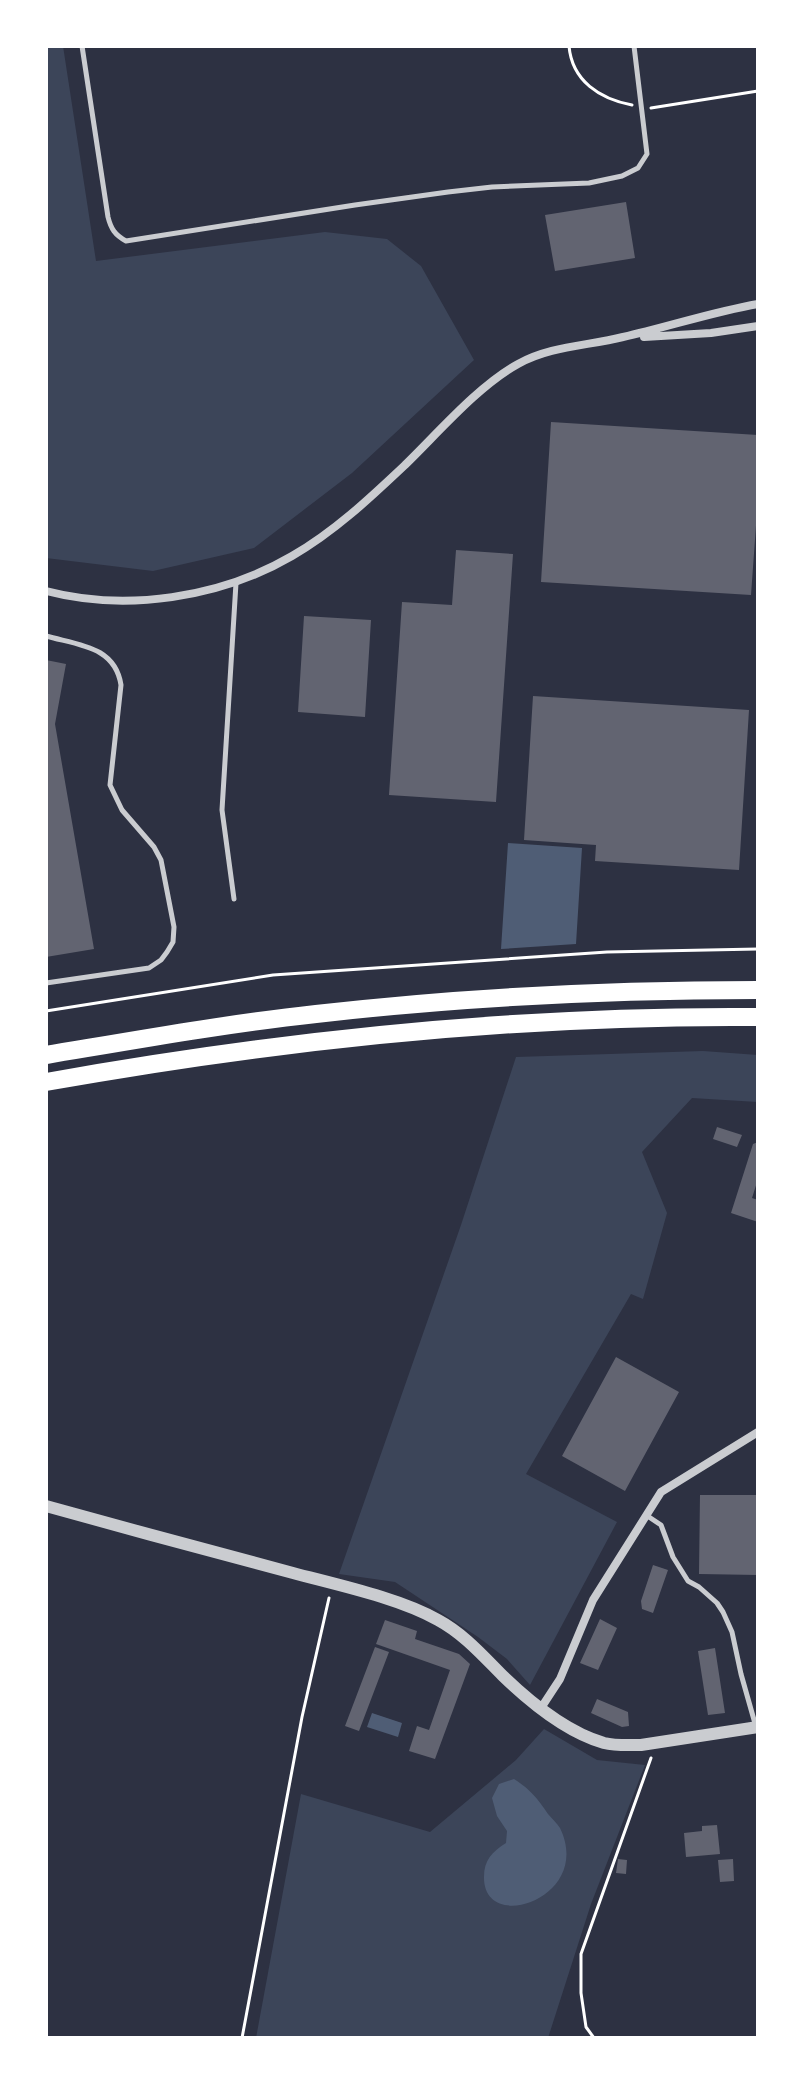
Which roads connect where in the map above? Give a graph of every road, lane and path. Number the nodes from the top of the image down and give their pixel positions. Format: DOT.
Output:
graph roads {
  1 [pos="82,46"];
  2 [pos="634,46"];
  3 [pos="758,304"];
  4 [pos="758,326"];
  5 [pos="620,338"];
  6 [pos="236,582"];
  7 [pos="46,591"];
  8 [pos="46,636"];
  9 [pos="234,899"];
  10 [pos="758,949"];
  11 [pos="46,983"];
  12 [pos="758,990"];
  13 [pos="46,1011"];
  14 [pos="758,1017"];
  15 [pos="46,1055"];
  16 [pos="46,1082"];
  17 [pos="758,1432"];
  18 [pos="46,1506"];
  19 [pos="646,1515"];
  20 [pos="333,1584"];
  21 [pos="541,1708"];
  22 [pos="757,1728"];
  23 [pos="656,1743"];
  24 [pos="242,2038"];
  25 [pos="594,2038"];
  1 -- 2 [label="lane"];
  3 -- 5 [label="street"];
  4 -- 5 [label="street"];
  5 -- 6 [label="street"];
  6 -- 7 [label="street"];
  6 -- 9 [label="lane"];
  8 -- 11 [label="lane"];
  10 -- 13 [label="path"];
  12 -- 15 [label="highway"];
  14 -- 16 [label="highway"];
  17 -- 19 [label="street"];
  18 -- 20 [label="street"];
  19 -- 21 [label="street"];
  19 -- 22 [label="lane"];
  20 -- 21 [label="street"];
  20 -- 24 [label="path"];
  21 -- 23 [label="street"];
  22 -- 23 [label="street"];
  23 -- 25 [label="path"];
}
